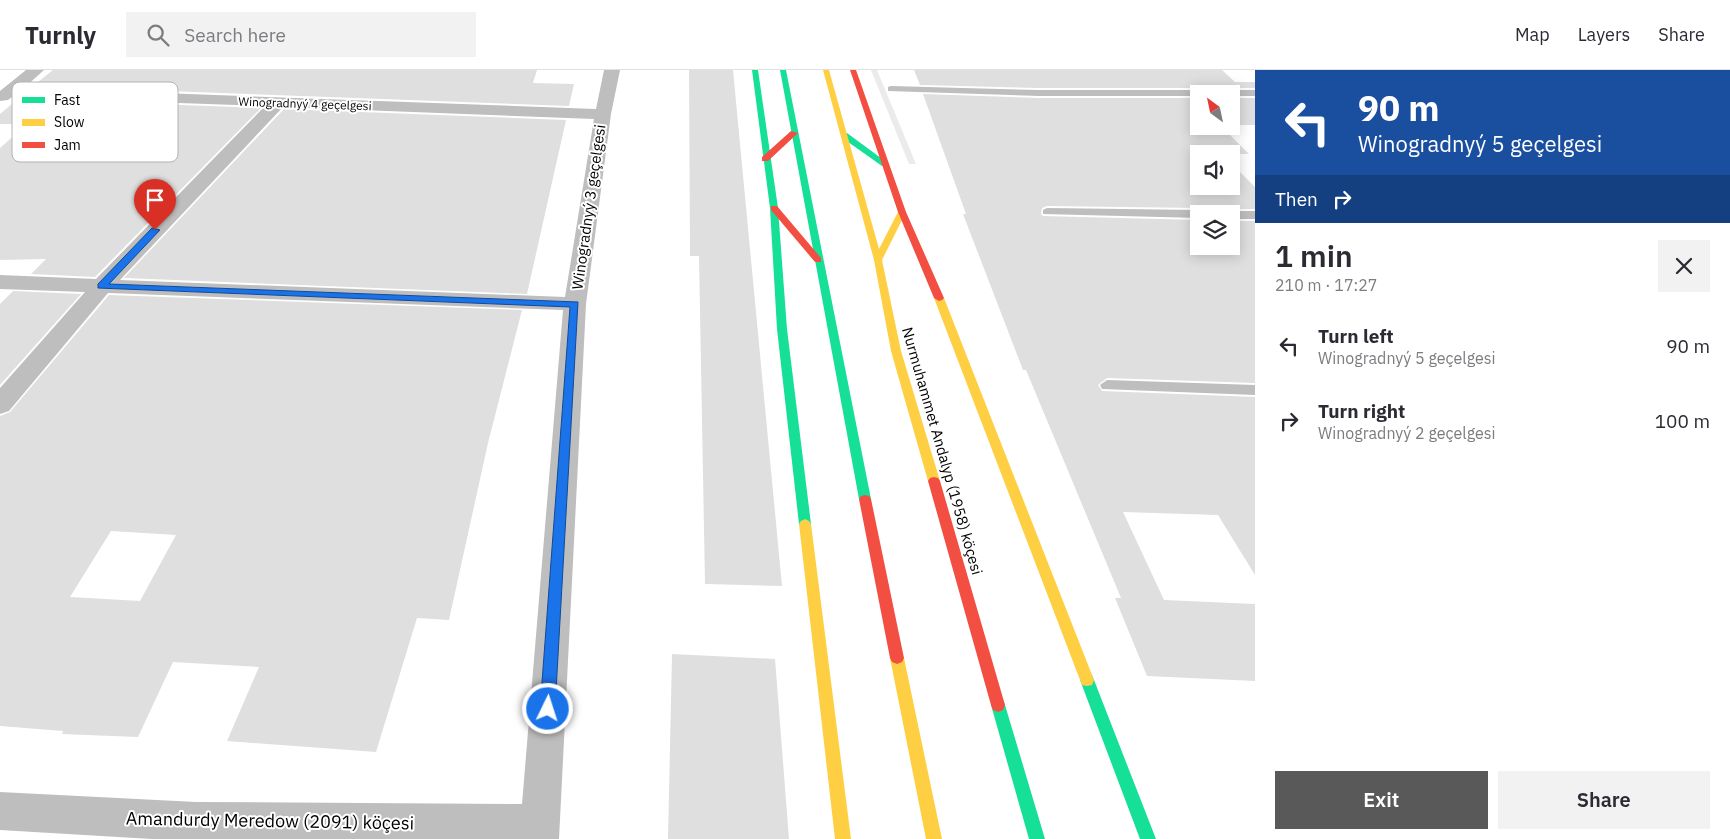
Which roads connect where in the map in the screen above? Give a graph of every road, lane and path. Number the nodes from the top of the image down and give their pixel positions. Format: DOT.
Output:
graph roads {
  1 [pos="36,70"];
  2 [pos="612,70"];
  3 [pos="755,70"];
  4 [pos="783,70"];
  5 [pos="826,70"];
  6 [pos="853,70"];
  7 [pos="21,82"];
  8 [pos="891,89"];
  9 [pos="1255,93"];
  10 [pos="178,101"];
  11 [pos="277,104"];
  12 [pos="602,114"];
  13 [pos="794,133"];
  14 [pos="844,135"];
  15 [pos="765,159"];
  16 [pos="885,164"];
  17 [pos="774,208"];
  18 [pos="902,212"];
  19 [pos="1047,212"];
  20 [pos="1190,214"];
  21 [pos="1240,215"];
  22 [pos="1255,215"];
  23 [pos="878,260"];
  24 [pos="820,263"];
  25 [pos="0,282"];
  26 [pos="102,286"];
  27 [pos="575,304"];
  28 [pos="1107,385"];
  29 [pos="1255,390"];
  30 [pos="0,404"];
  31 [pos="0,811"];
  32 [pos="193,831"];
  33 [pos="540,832"];
  34 [pos="843,839"];
  35 [pos="934,839"];
  36 [pos="1038,839"];
  37 [pos="1148,839"];
  1 -- 7 [label="street"];
  2 -- 12 [label="street, Winogradnyý 3 geçelgesi"];
  3 -- 15 [label="main road"];
  4 -- 13 [label="main road"];
  5 -- 14 [label="main road, Nurmuhammet Andalyp (1958) köçesi"];
  6 -- 16 [label="main road"];
  8 -- 9 [label="lane"];
  10 -- 11 [label="street, Winogradnyý 4 geçelgesi"];
  11 -- 12 [label="street, Winogradnyý 4 geçelgesi"];
  11 -- 26 [label="street"];
  12 -- 27 [label="street, Winogradnyý 3 geçelgesi"];
  13 -- 15 [label="main road"];
  13 -- 24 [label="main road"];
  14 -- 16 [label="main road"];
  14 -- 23 [label="main road, Nurmuhammet Andalyp (1958) köçesi"];
  15 -- 17 [label="main road"];
  16 -- 18 [label="main road"];
  17 -- 24 [label="main road"];
  17 -- 34 [label="main road"];
  18 -- 23 [label="main road"];
  18 -- 37 [label="main road"];
  19 -- 20 [label="lane"];
  21 -- 22 [label="lane"];
  23 -- 36 [label="main road, Nurmuhammet Andalyp (1958) köçesi"];
  24 -- 35 [label="main road"];
  25 -- 26 [label="street"];
  26 -- 27 [label="street"];
  26 -- 30 [label="street"];
  27 -- 33 [label="street, Winogradnyý 3 geçelgesi"];
  28 -- 29 [label="lane"];
  31 -- 32 [label="street, Amandurdy Meredow (2091) köçesi"];
  32 -- 33 [label="street, Amandurdy Meredow (2091) köçesi"];
}
